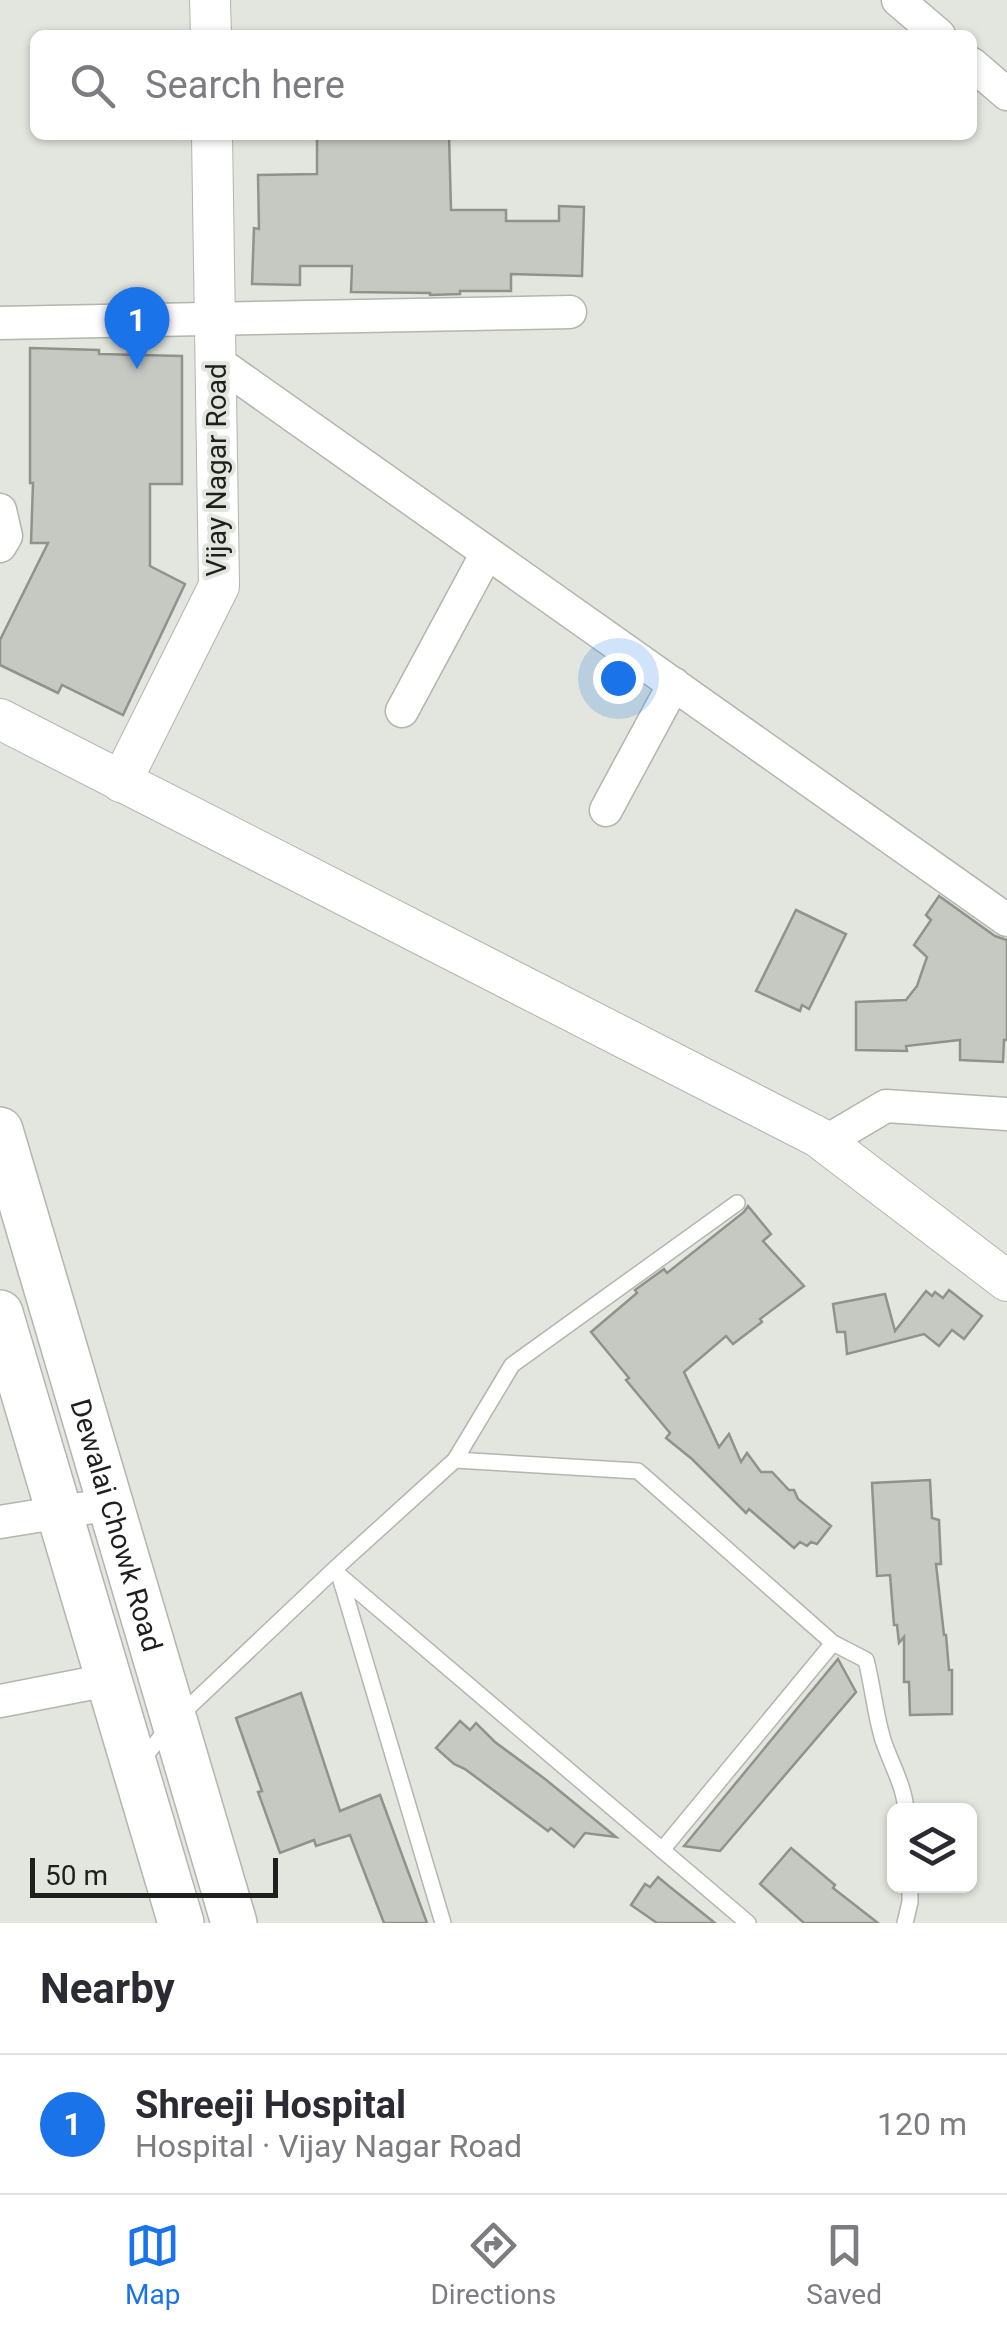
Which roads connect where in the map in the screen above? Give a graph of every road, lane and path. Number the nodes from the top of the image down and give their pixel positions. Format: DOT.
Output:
graph roads {
  1 [pos="210,0"];
  2 [pos="898,0"];
  3 [pos="210,30"];
  4 [pos="933,30"];
  5 [pos="977,68"];
  6 [pos="1007,94"];
  7 [pos="212,140"];
  8 [pos="570,312"];
  9 [pos="215,317"];
  10 [pos="0,323"];
  11 [pos="216,361"];
  12 [pos="0,510"];
  13 [pos="0,546"];
  14 [pos="487,553"];
  15 [pos="674,684"];
  16 [pos="402,710"];
  17 [pos="0,720"];
  18 [pos="121,782"];
  19 [pos="606,810"];
  20 [pos="1007,920"];
  21 [pos="1007,1114"];
  22 [pos="0,1130"];
  23 [pos="826,1142"];
  24 [pos="738,1203"];
  25 [pos="1007,1281"];
  26 [pos="0,1313"];
  27 [pos="454,1460"];
  28 [pos="110,1504"];
  29 [pos="59,1512"];
  30 [pos="0,1522"];
  31 [pos="833,1643"];
  32 [pos="108,1680"];
  33 [pos="0,1701"];
  34 [pos="174,1721"];
  35 [pos="134,1769"];
  36 [pos="906,1803"];
  37 [pos="662,1850"];
  38 [pos="910,1893"];
  39 [pos="181,1923"];
  40 [pos="234,1923"];
  41 [pos="443,1923"];
  42 [pos="748,1923"];
  43 [pos="906,1923"];
  1 -- 3 [label="street"];
  2 -- 4 [label="street"];
  5 -- 6 [label="street"];
  7 -- 9 [label="street, Vijay Nagar Road"];
  8 -- 9 [label="street"];
  9 -- 10 [label="street"];
  9 -- 11 [label="street, Vijay Nagar Road"];
  11 -- 14 [label="street"];
  11 -- 18 [label="street, Vijay Nagar Road"];
  12 -- 13 [label="street"];
  14 -- 15 [label="street"];
  14 -- 16 [label="street"];
  15 -- 19 [label="street"];
  15 -- 20 [label="street"];
  17 -- 18 [label="street"];
  18 -- 23 [label="street"];
  21 -- 23 [label="street"];
  22 -- 28 [label="main road, Dewalai Chowk Road"];
  23 -- 25 [label="street"];
  24 -- 27 [label="lane"];
  26 -- 29 [label="main road, Dewalai Chowk Road"];
  27 -- 31 [label="lane"];
  27 -- 34 [label="lane"];
  28 -- 29 [label="street"];
  28 -- 34 [label="main road, Dewalai Chowk Road"];
  29 -- 30 [label="street"];
  29 -- 32 [label="main road, Dewalai Chowk Road"];
  31 -- 36 [label="lane"];
  31 -- 37 [label="lane"];
  32 -- 33 [label="street"];
  32 -- 35 [label="main road, Dewalai Chowk Road"];
  34 -- 35 [label="lane"];
  34 -- 40 [label="main road, Dewalai Chowk Road"];
  35 -- 39 [label="main road, Dewalai Chowk Road"];
  37 -- 41 [label="lane"];
  37 -- 42 [label="lane"];
  38 -- 43 [label="lane"];
}
